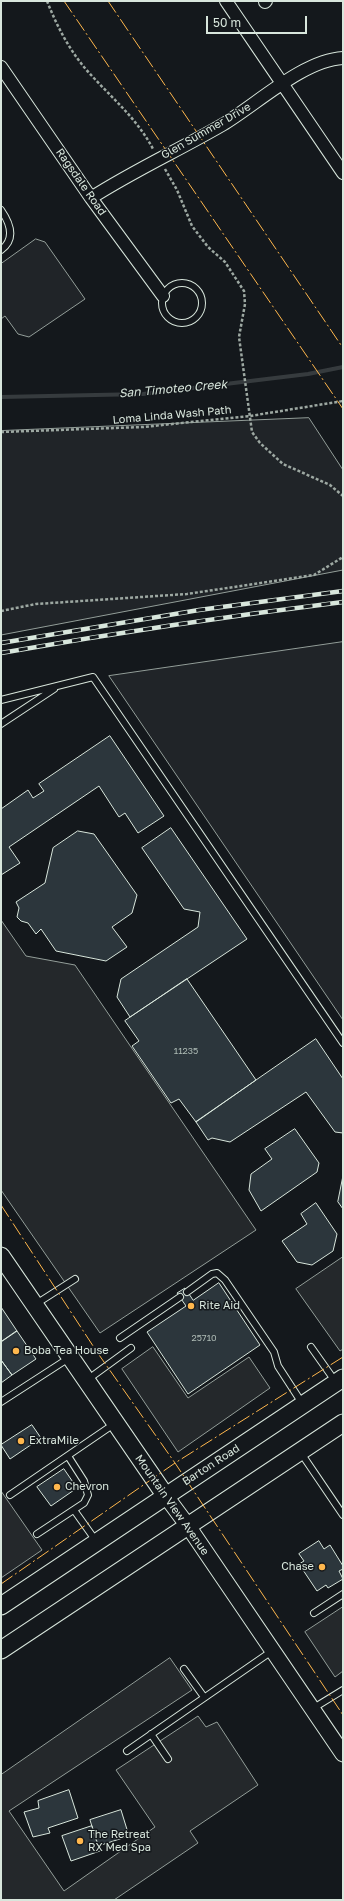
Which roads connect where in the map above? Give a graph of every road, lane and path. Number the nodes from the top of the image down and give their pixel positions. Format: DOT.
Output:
graph roads {
  1 [pos="226,1"];
  2 [pos="343,58"];
  3 [pos="1,67"];
  4 [pos="282,84"];
  5 [pos="343,173"];
  6 [pos="91,198"];
  7 [pos="1,210"];
  8 [pos="1,250"];
  9 [pos="163,296"];
  10 [pos="241,350"];
  11 [pos="343,400"];
  12 [pos="250,416"];
  13 [pos="1,432"];
  14 [pos="343,496"];
  15 [pos="343,557"];
  16 [pos="1,611"];
  17 [pos="59,686"];
  18 [pos="1,700"];
  19 [pos="1,724"];
  20 [pos="343,1043"];
  21 [pos="2,1261"];
  22 [pos="75,1279"];
  23 [pos="187,1292"];
  24 [pos="180,1297"];
  25 [pos="35,1306"];
  26 [pos="120,1338"];
  27 [pos="311,1347"];
  28 [pos="131,1348"];
  29 [pos="70,1358"];
  30 [pos="86,1380"];
  31 [pos="339,1380"];
  32 [pos="1,1402"];
  33 [pos="303,1404"];
  34 [pos="115,1423"];
  35 [pos="343,1423"];
  36 [pos="300,1451"];
  37 [pos="68,1456"];
  38 [pos="10,1495"];
  39 [pos="165,1495"];
  40 [pos="74,1510"];
  41 [pos="343,1514"];
  42 [pos="188,1526"];
  43 [pos="36,1534"];
  44 [pos="96,1542"];
  45 [pos="343,1594"];
  46 [pos="1,1606"];
  47 [pos="314,1613"];
  48 [pos="1,1650"];
  49 [pos="273,1651"];
  50 [pos="184,1669"];
  51 [pos="343,1690"];
  52 [pos="204,1697"];
  53 [pos="312,1709"];
  54 [pos="151,1734"];
  55 [pos="127,1751"];
  56 [pos="343,1754"];
  57 [pos="168,1759"];
  1 -- 4 [label="street"];
  2 -- 4 [label="street, Glen Summer Drive"];
  3 -- 6 [label="street, Ragsdale Road"];
  4 -- 5 [label="street"];
  4 -- 6 [label="street, Glen Summer Drive"];
  6 -- 9 [label="street, Ragsdale Road"];
  7 -- 8 [label="lane"];
  9 -- 9 [label="lane"];
  10 -- 12 [label="path"];
  11 -- 12 [label="path, Loma Linda Wash Path"];
  12 -- 13 [label="path, Loma Linda Wash Path"];
  12 -- 14 [label="path"];
  15 -- 16 [label="path"];
  17 -- 18 [label="lane"];
  17 -- 19 [label="lane"];
  17 -- 20 [label="lane"];
  21 -- 25 [label="main road, Mountain View Avenue"];
  22 -- 25 [label="lane"];
  23 -- 33 [label="lane"];
  24 -- 26 [label="lane"];
  25 -- 29 [label="main road, Mountain View Avenue"];
  27 -- 31 [label="lane"];
  28 -- 30 [label="lane"];
  29 -- 30 [label="main road, Mountain View Avenue"];
  29 -- 32 [label="lane"];
  30 -- 34 [label="main road, Mountain View Avenue"];
  31 -- 33 [label="main road, Barton Road"];
  33 -- 39 [label="main road, Barton Road"];
  34 -- 37 [label="lane"];
  34 -- 39 [label="main road, Mountain View Avenue"];
  35 -- 36 [label="main road"];
  36 -- 41 [label="lane"];
  36 -- 42 [label="main road"];
  37 -- 38 [label="lane"];
  37 -- 40 [label="lane"];
  39 -- 42 [label="street, Mountain View Avenue"];
  39 -- 44 [label="main road, Barton Road"];
  40 -- 43 [label="lane"];
  40 -- 44 [label="lane"];
  42 -- 48 [label="main road"];
  42 -- 49 [label="street, Mountain View Avenue"];
  44 -- 46 [label="main road, Barton Road"];
  45 -- 47 [label="lane"];
  49 -- 52 [label="lane"];
  49 -- 53 [label="street, Mountain View Avenue"];
  50 -- 52 [label="lane"];
  51 -- 53 [label="lane"];
  52 -- 54 [label="lane"];
  53 -- 56 [label="street, Mountain View Avenue"];
  54 -- 55 [label="lane"];
  54 -- 57 [label="lane"];
}
